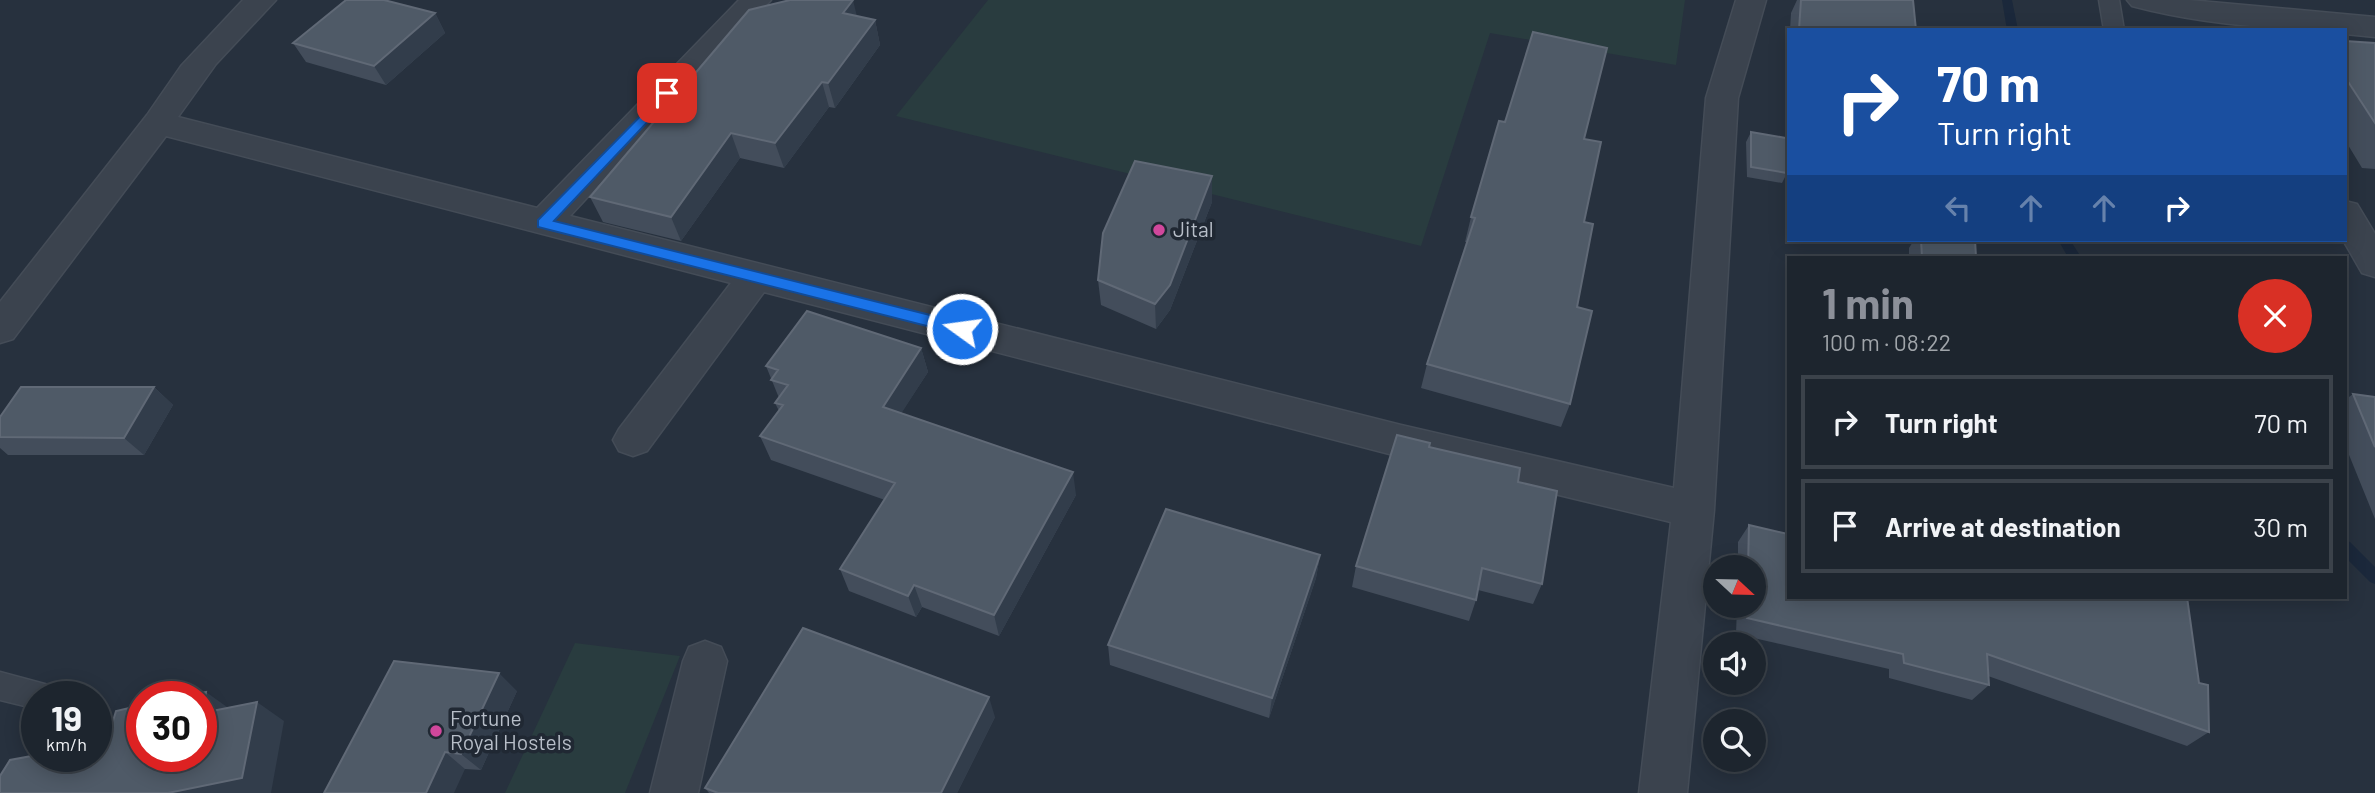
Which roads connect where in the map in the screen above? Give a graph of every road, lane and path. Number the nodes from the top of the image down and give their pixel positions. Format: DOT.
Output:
graph roads {
  1 [pos="261,0"];
  2 [pos="756,0"];
  3 [pos="1751,0"];
  4 [pos="2109,0"];
  5 [pos="2142,0"];
  6 [pos="2257,23"];
  7 [pos="2375,27"];
  8 [pos="2114,28"];
  9 [pos="158,123"];
  10 [pos="2347,216"];
  11 [pos="543,223"];
  12 [pos="2375,264"];
  13 [pos="756,276"];
  14 [pos="0,329"];
  15 [pos="633,440"];
  16 [pos="1693,510"];
  17 [pos="705,661"];
  18 [pos="0,686"];
  19 [pos="21,691"];
  20 [pos="674,793"];
  21 [pos="1664,793"];
  1 -- 9 [label="street"];
  2 -- 11 [label="street"];
  3 -- 16 [label="street"];
  4 -- 8 [label="lane"];
  5 -- 6 [label="street"];
  6 -- 7 [label="street"];
  9 -- 11 [label="street"];
  9 -- 14 [label="street"];
  10 -- 12 [label="street"];
  11 -- 13 [label="street"];
  13 -- 15 [label="street"];
  13 -- 16 [label="street"];
  16 -- 21 [label="street"];
  17 -- 20 [label="street"];
  18 -- 19 [label="lane"];
}
